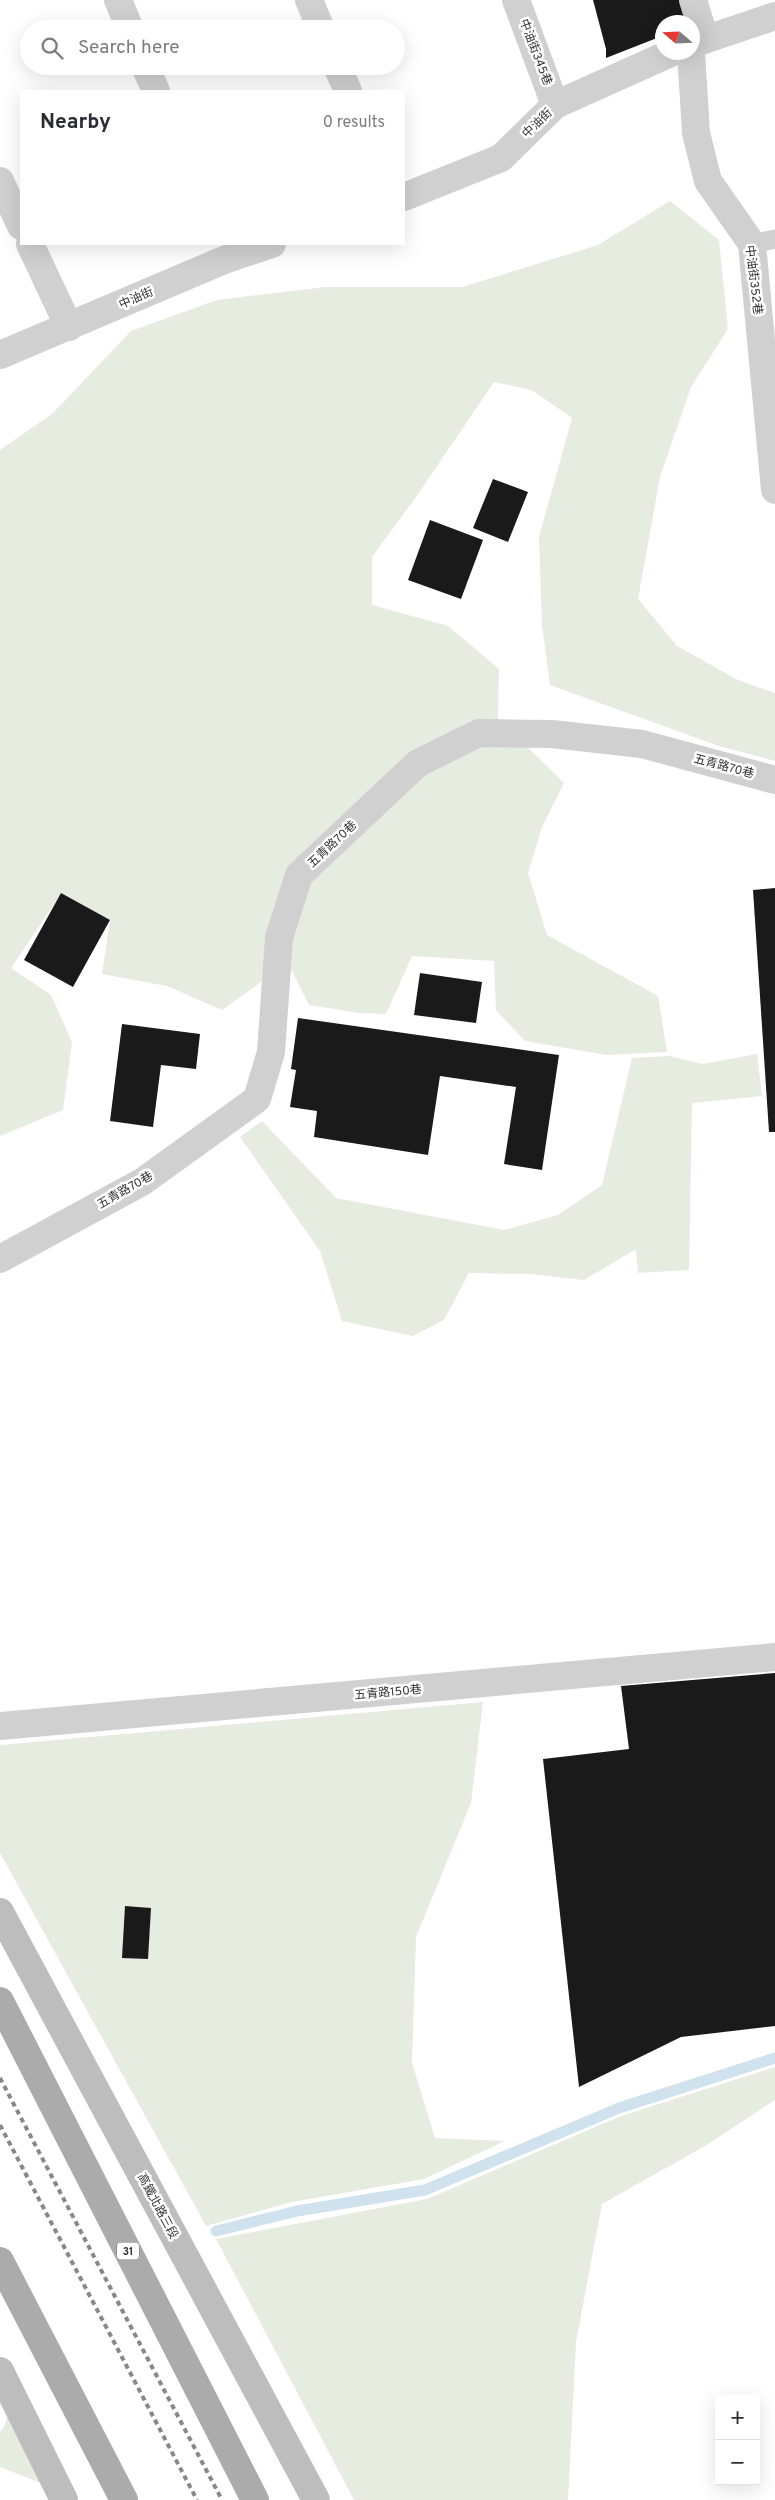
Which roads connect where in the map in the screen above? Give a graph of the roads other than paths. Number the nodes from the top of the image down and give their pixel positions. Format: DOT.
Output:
graph roads {
  1 [pos="118,0"];
  2 [pos="308,0"];
  3 [pos="516,0"];
  4 [pos="693,0"];
  5 [pos="694,15"];
  6 [pos="775,16"];
  7 [pos="126,20"];
  8 [pos="317,20"];
  9 [pos="700,44"];
  10 [pos="655,60"];
  11 [pos="696,60"];
  12 [pos="149,75"];
  13 [pos="341,75"];
  14 [pos="156,90"];
  15 [pos="348,90"];
  16 [pos="555,104"];
  17 [pos="0,181"];
  18 [pos="405,197"];
  19 [pos="20,224"];
  20 [pos="763,241"];
  21 [pos="30,245"];
  22 [pos="266,245"];
  23 [pos="221,252"];
  24 [pos="69,327"];
  25 [pos="0,354"];
  26 [pos="775,490"];
  27 [pos="775,780"];
  28 [pos="0,1259"];
  29 [pos="775,1657"];
  30 [pos="0,1726"];
  31 [pos="0,1912"];
  32 [pos="0,2001"];
  33 [pos="0,2262"];
  34 [pos="0,2371"];
  35 [pos="64,2500"];
  36 [pos="124,2500"];
  37 [pos="255,2500"];
  38 [pos="316,2500"];
  1 -- 7 [label="street"];
  2 -- 8 [label="street"];
  3 -- 16 [label="street, 中油街345巷"];
  4 -- 5 [label="street, 中油街352巷"];
  6 -- 9 [label="street"];
  10 -- 16 [label="street, 中油街"];
  11 -- 20 [label="street, 中油街352巷"];
  12 -- 14 [label="street"];
  13 -- 15 [label="street"];
  16 -- 18 [label="street, 中油街"];
  17 -- 19 [label="street"];
  20 -- 26 [label="street, 中油街352巷"];
  21 -- 24 [label="street"];
  22 -- 23 [label="street, 中油街"];
  23 -- 24 [label="street, 中油街"];
  24 -- 25 [label="street, 中油街"];
  27 -- 28 [label="street, 五青路70巷"];
  29 -- 30 [label="street, 五青路150巷"];
  31 -- 38 [label="main road, 高鐵北路三段"];
  32 -- 37 [label="main road, 31"];
  33 -- 36 [label="main road"];
  34 -- 35 [label="main road"];
}
